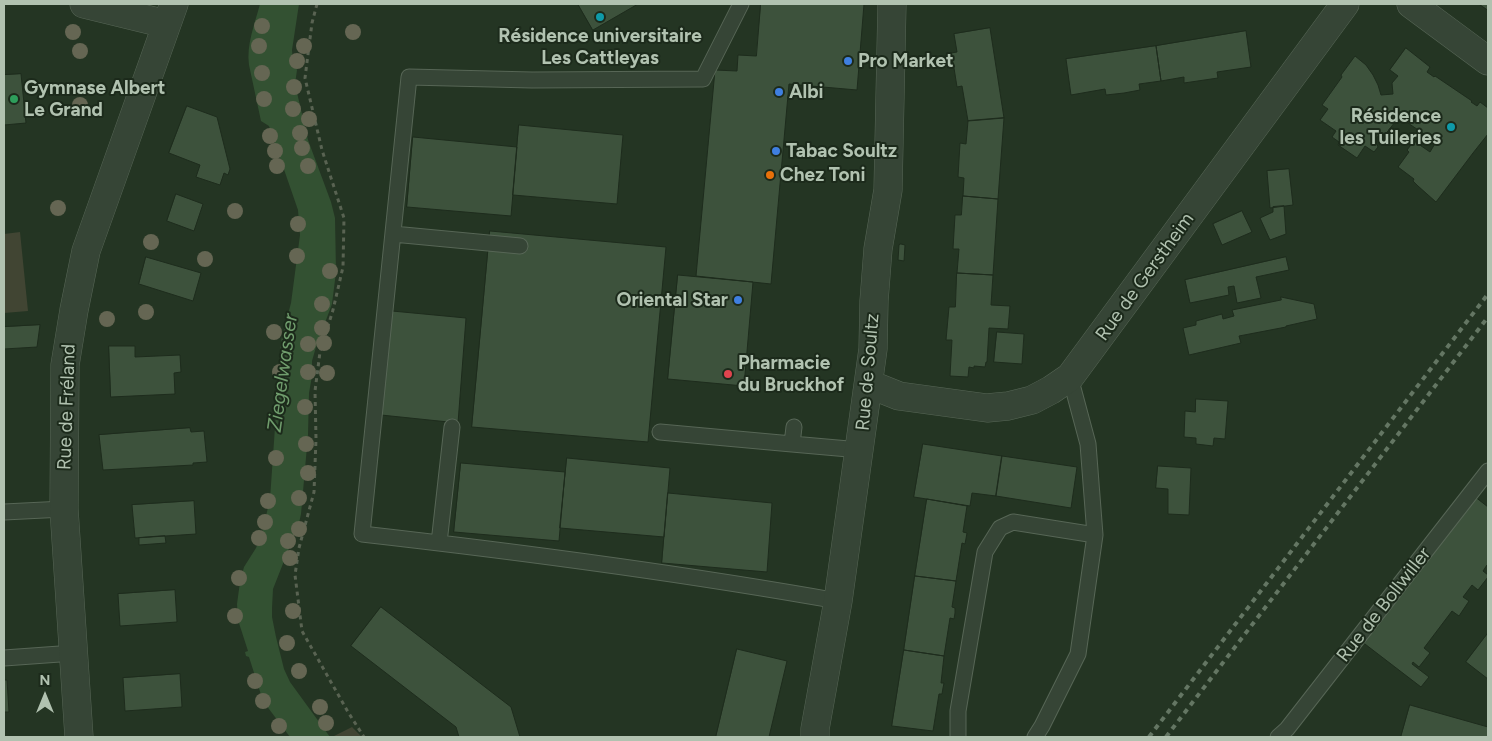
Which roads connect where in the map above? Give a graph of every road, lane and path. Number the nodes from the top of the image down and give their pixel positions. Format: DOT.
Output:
graph roads {
  1 [pos="84,4"];
  2 [pos="317,4"];
  3 [pos="741,4"];
  4 [pos="892,4"];
  5 [pos="1345,4"];
  6 [pos="1411,4"];
  7 [pos="170,14"];
  8 [pos="1488,61"];
  9 [pos="393,234"];
  10 [pos="520,246"];
  11 [pos="1070,376"];
  12 [pos="867,392"];
  13 [pos="452,427"];
  14 [pos="794,427"];
  15 [pos="660,432"];
  16 [pos="792,444"];
  17 [pos="860,450"];
  18 [pos="1488,471"];
  19 [pos="64,509"];
  20 [pos="4,512"];
  21 [pos="1095,535"];
  22 [pos="439,543"];
  23 [pos="838,600"];
  24 [pos="74,653"];
  25 [pos="4,658"];
  26 [pos="79,737"];
  27 [pos="364,737"];
  28 [pos="815,737"];
  29 [pos="958,737"];
  30 [pos="1035,737"];
  31 [pos="1278,737"];
  1 -- 7 [label="street"];
  2 -- 27 [label="path"];
  3 -- 9 [label="lane"];
  4 -- 12 [label="street, Rue de Soultz"];
  5 -- 11 [label="street, Rue de Gerstheim"];
  6 -- 8 [label="street"];
  7 -- 19 [label="street, Rue de Fréland"];
  9 -- 10 [label="lane"];
  9 -- 22 [label="lane"];
  11 -- 12 [label="street, Rue de Gerstheim"];
  11 -- 21 [label="lane"];
  12 -- 17 [label="street, Rue de Soultz"];
  13 -- 22 [label="lane"];
  14 -- 16 [label="lane"];
  15 -- 16 [label="lane"];
  16 -- 17 [label="lane"];
  17 -- 23 [label="street, Rue de Soultz"];
  18 -- 31 [label="lane, Rue de Bollwiller"];
  19 -- 20 [label="lane"];
  19 -- 24 [label="street, Rue de Fréland"];
  21 -- 29 [label="lane"];
  21 -- 30 [label="lane"];
  22 -- 23 [label="lane"];
  23 -- 28 [label="street, Rue de Soultz"];
  24 -- 25 [label="lane"];
  24 -- 26 [label="street, Rue de Fréland"];
}
